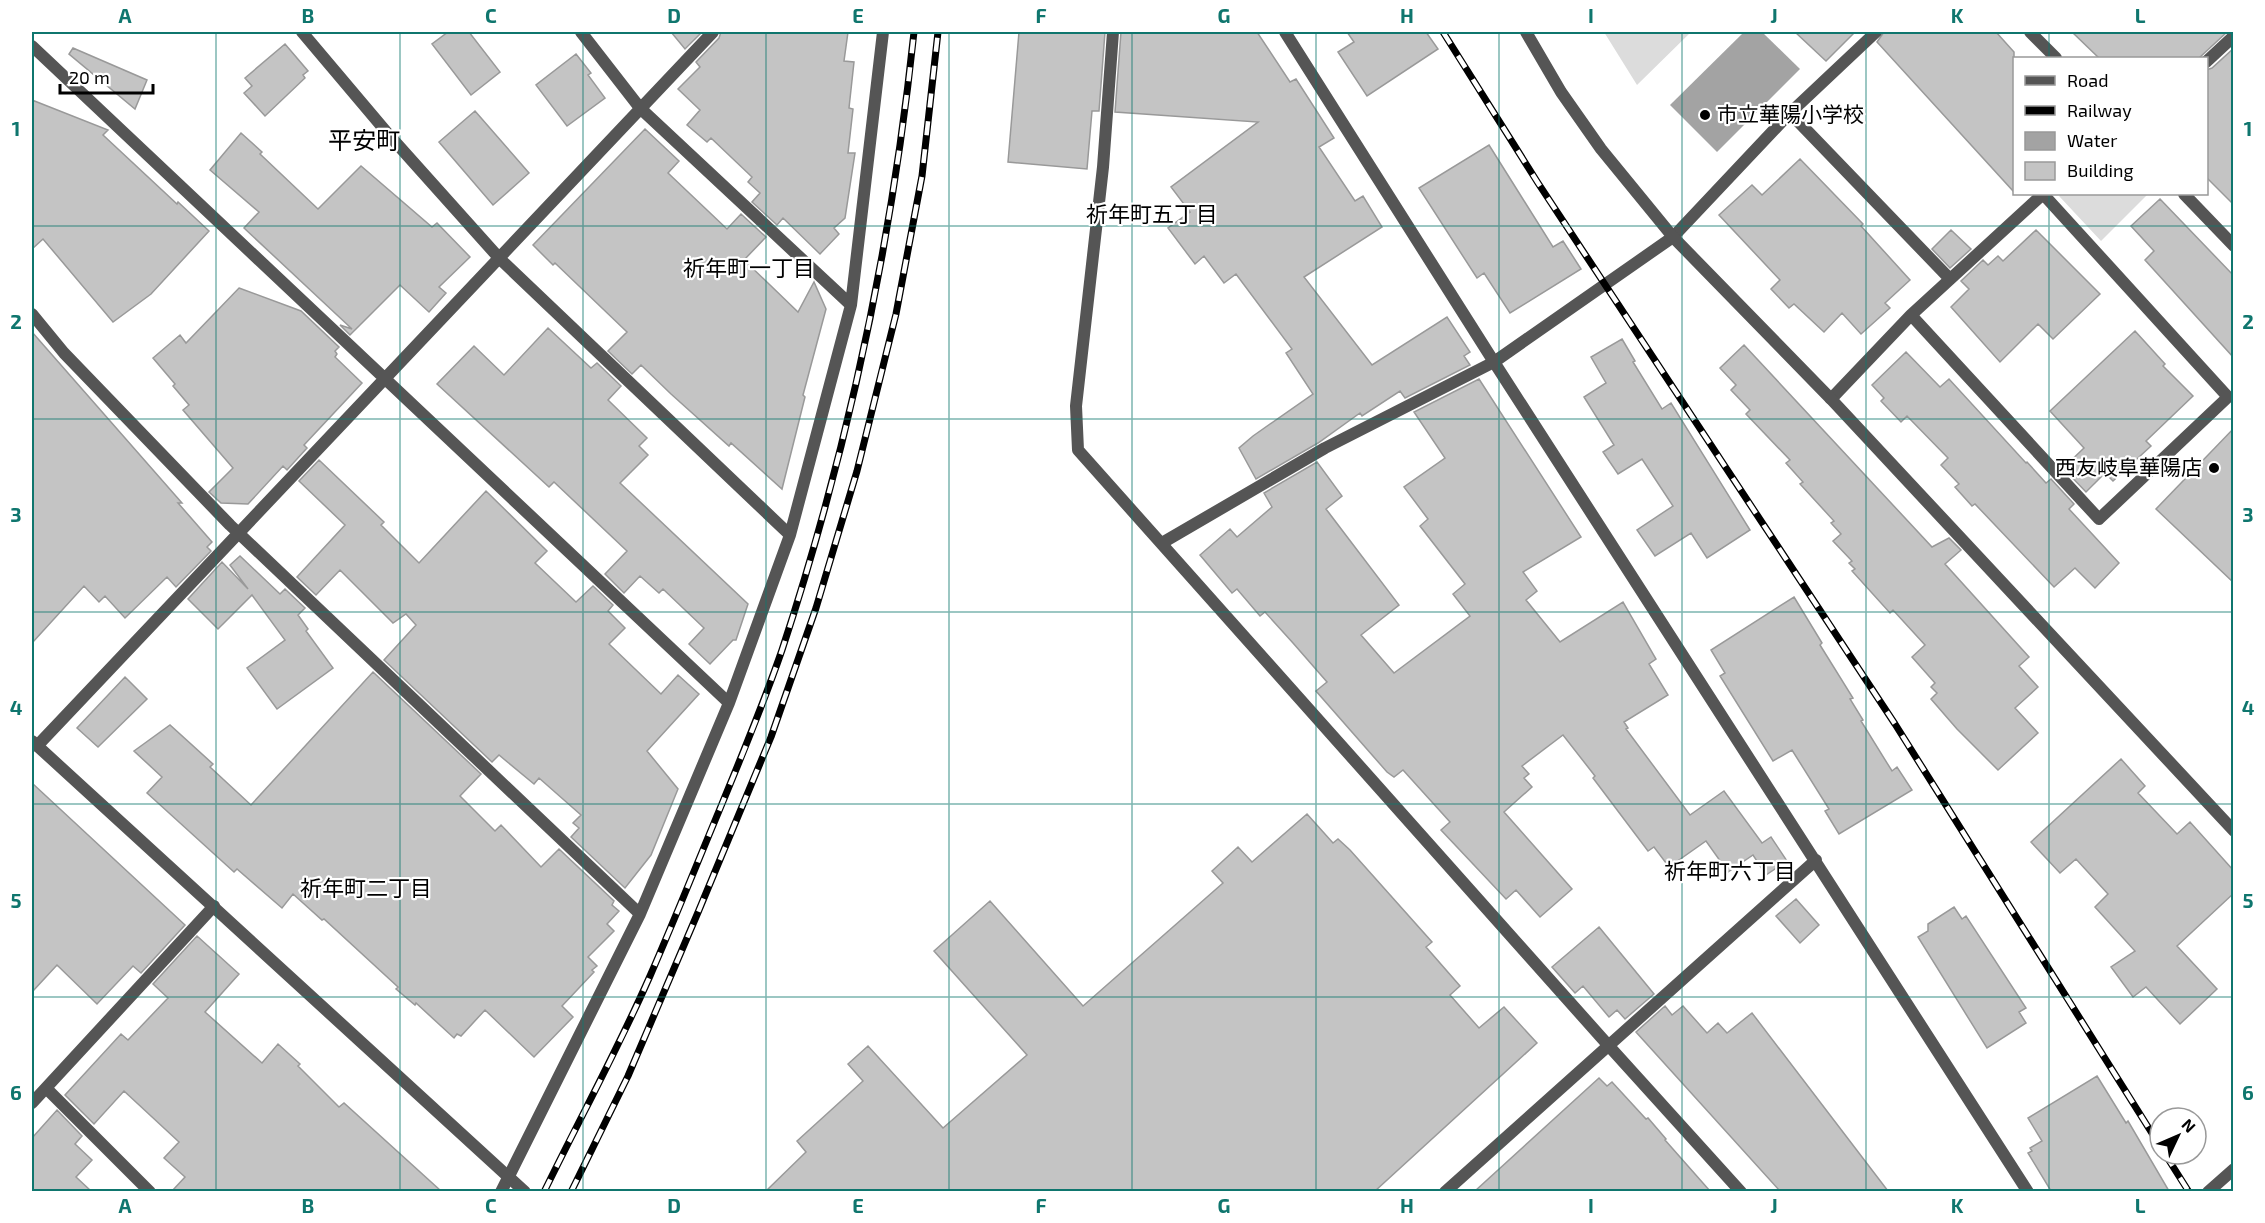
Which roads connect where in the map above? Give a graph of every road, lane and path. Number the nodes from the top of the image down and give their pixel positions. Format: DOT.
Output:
graph roads {
  1 [pos="302,32"];
  2 [pos="581,32"];
  3 [pos="714,32"];
  4 [pos="883,32"];
  5 [pos="1113,32"];
  6 [pos="1285,32"];
  7 [pos="1526,32"];
  8 [pos="1876,32"];
  9 [pos="2030,32"];
  10 [pos="2234,36"];
  11 [pos="32,46"];
  12 [pos="2055,57"];
  13 [pos="2208,60"];
  14 [pos="640,108"];
  15 [pos="1790,113"];
  16 [pos="2042,195"];
  17 [pos="2044,195"];
  18 [pos="2185,195"];
  19 [pos="1673,237"];
  20 [pos="2234,246"];
  21 [pos="500,259"];
  22 [pos="1950,279"];
  23 [pos="851,305"];
  24 [pos="32,314"];
  25 [pos="1911,315"];
  26 [pos="1494,362"];
  27 [pos="384,380"];
  28 [pos="1831,399"];
  29 [pos="239,533"];
  30 [pos="790,535"];
  31 [pos="1162,543"];
  32 [pos="729,704"];
  33 [pos="34,744"];
  34 [pos="2234,831"];
  35 [pos="1816,860"];
  36 [pos="213,906"];
  37 [pos="640,914"];
  38 [pos="1608,1045"];
  39 [pos="46,1088"];
  40 [pos="32,1103"];
  41 [pos="2234,1169"];
  42 [pos="509,1178"];
  43 [pos="150,1191"];
  44 [pos="501,1191"];
  45 [pos="525,1191"];
  46 [pos="1445,1191"];
  47 [pos="1741,1191"];
  48 [pos="2028,1191"];
  49 [pos="2208,1191"];
  1 -- 21 [label="street"];
  2 -- 14 [label="street"];
  3 -- 14 [label="street"];
  4 -- 23 [label="street"];
  5 -- 31 [label="street"];
  6 -- 26 [label="street"];
  7 -- 19 [label="street"];
  8 -- 15 [label="street"];
  9 -- 12 [label="street"];
  10 -- 13 [label="street"];
  11 -- 27 [label="street"];
  14 -- 21 [label="street"];
  14 -- 23 [label="street"];
  15 -- 19 [label="street"];
  15 -- 22 [label="street"];
  16 -- 22 [label="street"];
  17 -- 25 [label="street"];
  18 -- 20 [label="street"];
  19 -- 26 [label="street"];
  19 -- 28 [label="street"];
  21 -- 27 [label="street"];
  21 -- 30 [label="street"];
  22 -- 25 [label="street"];
  23 -- 30 [label="street"];
  24 -- 29 [label="street"];
  25 -- 28 [label="street"];
  26 -- 31 [label="street"];
  26 -- 35 [label="street"];
  27 -- 29 [label="street"];
  27 -- 32 [label="street"];
  28 -- 34 [label="street"];
  29 -- 33 [label="street"];
  29 -- 37 [label="street"];
  30 -- 32 [label="street"];
  31 -- 38 [label="street"];
  32 -- 37 [label="street"];
  33 -- 36 [label="street"];
  35 -- 38 [label="street"];
  35 -- 48 [label="street"];
  36 -- 39 [label="street"];
  36 -- 42 [label="street"];
  37 -- 42 [label="street"];
  38 -- 46 [label="street"];
  38 -- 47 [label="street"];
  39 -- 40 [label="street"];
  39 -- 43 [label="street"];
  41 -- 49 [label="street"];
  42 -- 44 [label="street"];
  42 -- 45 [label="street"];
}
